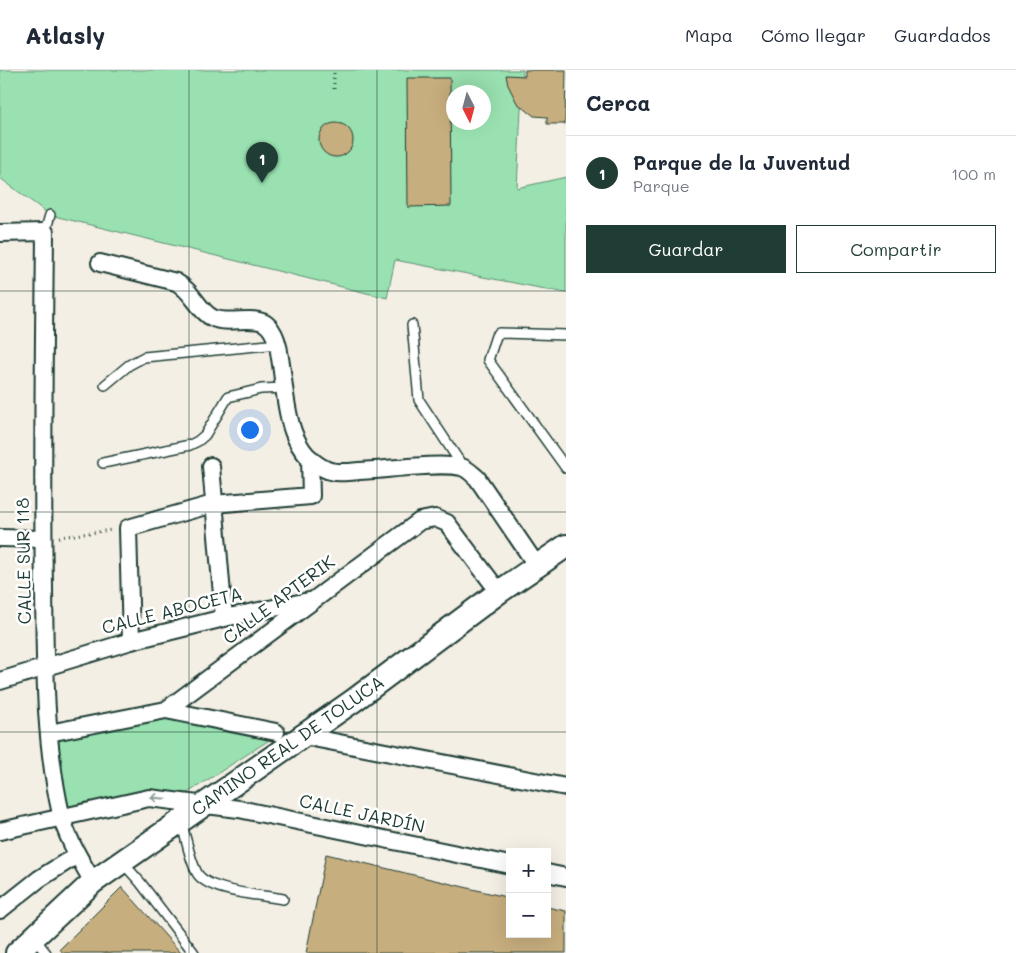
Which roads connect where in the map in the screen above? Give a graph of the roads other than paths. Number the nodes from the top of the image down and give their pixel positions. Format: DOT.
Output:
graph roads {
  1 [pos="50,215"];
  2 [pos="0,232"];
  3 [pos="45,232"];
  4 [pos="100,263"];
  5 [pos="412,325"];
  6 [pos="566,335"];
  7 [pos="278,344"];
  8 [pos="105,385"];
  9 [pos="285,388"];
  10 [pos="310,458"];
  11 [pos="103,463"];
  12 [pos="211,466"];
  13 [pos="463,467"];
  14 [pos="566,468"];
  15 [pos="213,504"];
  16 [pos="0,538"];
  17 [pos="50,538"];
  18 [pos="564,552"];
  19 [pos="537,566"];
  20 [pos="499,592"];
  21 [pos="311,600"];
  22 [pos="224,618"];
  23 [pos="131,641"];
  24 [pos="45,668"];
  25 [pos="0,681"];
  26 [pos="166,710"];
  27 [pos="276,732"];
  28 [pos="49,734"];
  29 [pos="303,736"];
  30 [pos="566,787"];
  31 [pos="207,803"];
  32 [pos="61,815"];
  33 [pos="182,821"];
  34 [pos="0,831"];
  35 [pos="77,855"];
  36 [pos="122,861"];
  37 [pos="506,864"];
  38 [pos="551,874"];
  39 [pos="566,876"];
  40 [pos="93,882"];
  41 [pos="283,898"];
  42 [pos="0,910"];
  43 [pos="40,945"];
  44 [pos="17,953"];
  45 [pos="194,953"];
  1 -- 3 [label="lane"];
  2 -- 3 [label="street"];
  3 -- 17 [label="street, CALLE SUR 118"];
  4 -- 7 [label="street"];
  5 -- 13 [label="lane"];
  6 -- 14 [label="lane"];
  7 -- 8 [label="lane"];
  7 -- 9 [label="street"];
  9 -- 10 [label="street"];
  9 -- 11 [label="lane"];
  10 -- 13 [label="street"];
  10 -- 15 [label="street"];
  12 -- 15 [label="street"];
  13 -- 19 [label="street"];
  15 -- 22 [label="street"];
  15 -- 23 [label="street"];
  16 -- 17 [label="street"];
  17 -- 24 [label="street, CALLE SUR 118"];
  18 -- 19 [label="main road, CAMINO REAL DE TOLUCA"];
  19 -- 20 [label="main road, CAMINO REAL DE TOLUCA"];
  20 -- 21 [label="street, CALLE APTERIK"];
  20 -- 29 [label="main road, CAMINO REAL DE TOLUCA"];
  21 -- 22 [label="street, CALLE ABOCETA"];
  21 -- 26 [label="street, CALLE APTERIK"];
  22 -- 23 [label="street, CALLE ABOCETA"];
  23 -- 24 [label="street, CALLE ABOCETA"];
  24 -- 25 [label="street, CALLE ABOCETA"];
  24 -- 28 [label="street, CALLE SUR 118"];
  26 -- 27 [label="street"];
  26 -- 28 [label="street, CALLE APTERIK"];
  28 -- 32 [label="street, CALLE SUR 118"];
  29 -- 30 [label="street"];
  29 -- 31 [label="main road, CAMINO REAL DE TOLUCA"];
  31 -- 32 [label="street, CALLE JARDÍN, one-way"];
  31 -- 33 [label="main road, CAMINO REAL DE TOLUCA"];
  31 -- 37 [label="street, CALLE JARDÍN"];
  32 -- 34 [label="street, CALLE JARDÍN"];
  32 -- 35 [label="street, CALLE SUR 118"];
  33 -- 36 [label="main road, CAMINO REAL DE TOLUCA"];
  33 -- 41 [label="lane"];
  35 -- 40 [label="street, CALLE SUR 118"];
  35 -- 42 [label="street"];
  36 -- 40 [label="main road, CAMINO REAL DE TOLUCA"];
  36 -- 45 [label="lane"];
  38 -- 39 [label="street"];
  40 -- 43 [label="main road, CAMINO REAL DE TOLUCA"];
  43 -- 44 [label="main road, CAMINO REAL DE TOLUCA"];
}
